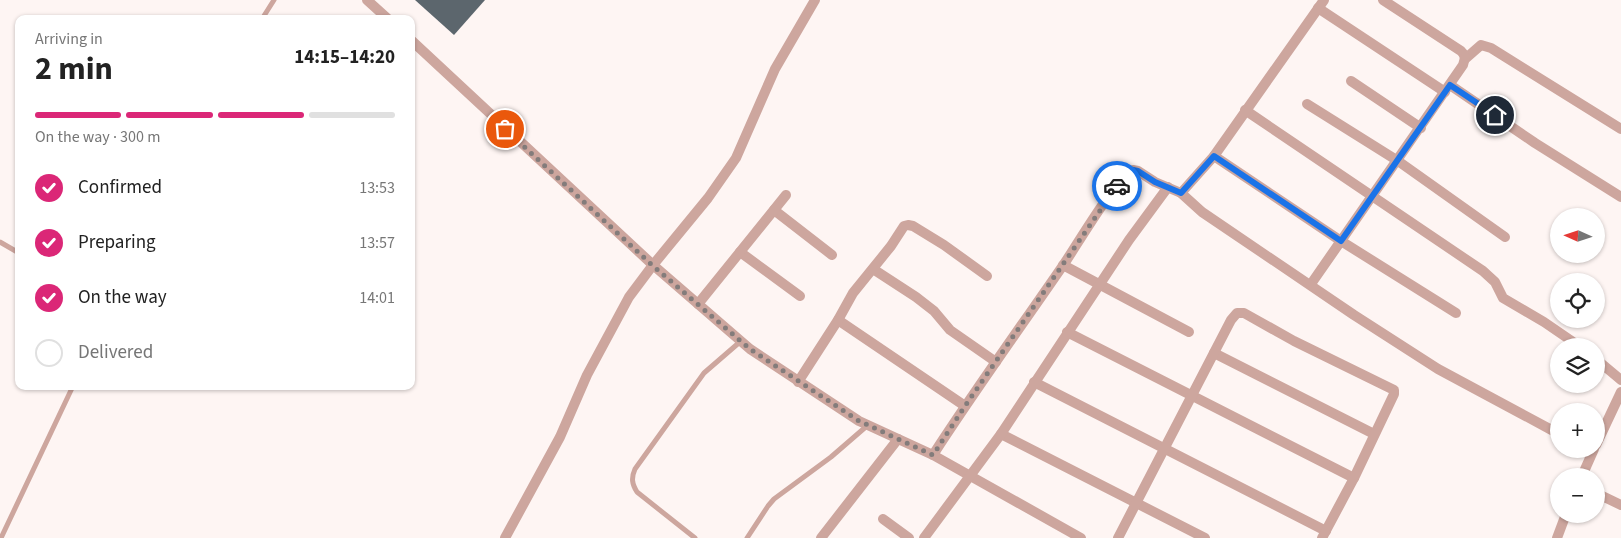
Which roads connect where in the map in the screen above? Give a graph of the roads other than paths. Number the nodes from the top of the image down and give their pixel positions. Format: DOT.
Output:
graph roads {
  1 [pos="274,0"];
  2 [pos="367,0"];
  3 [pos="815,0"];
  4 [pos="1383,0"];
  5 [pos="1321,4"];
  6 [pos="265,15"];
  7 [pos="384,15"];
  8 [pos="415,47"];
  9 [pos="1465,59"];
  10 [pos="1351,81"];
  11 [pos="1447,89"];
  12 [pos="1307,104"];
  13 [pos="1245,110"];
  14 [pos="1421,128"];
  15 [pos="1621,129"];
  16 [pos="1214,156"];
  17 [pos="1398,161"];
  18 [pos="1168,187"];
  19 [pos="1181,193"];
  20 [pos="786,195"];
  21 [pos="1372,197"];
  22 [pos="1621,197"];
  23 [pos="774,210"];
  24 [pos="1505,237"];
  25 [pos="1341,241"];
  26 [pos="0,242"];
  27 [pos="15,251"];
  28 [pos="740,252"];
  29 [pos="832,255"];
  30 [pos="652,265"];
  31 [pos="1063,265"];
  32 [pos="873,269"];
  33 [pos="987,276"];
  34 [pos="1099,284"];
  35 [pos="1311,284"];
  36 [pos="800,296"];
  37 [pos="698,304"];
  38 [pos="1456,314"];
  39 [pos="838,320"];
  40 [pos="1067,332"];
  41 [pos="1189,332"];
  42 [pos="1567,338"];
  43 [pos="741,341"];
  44 [pos="1214,353"];
  45 [pos="996,362"];
  46 [pos="1605,366"];
  47 [pos="1621,380"];
  48 [pos="798,382"];
  49 [pos="1034,382"];
  50 [pos="71,390"];
  51 [pos="1621,392"];
  52 [pos="1191,395"];
  53 [pos="965,406"];
  54 [pos="1605,423"];
  55 [pos="868,425"];
  56 [pos="1550,429"];
  57 [pos="1001,434"];
  58 [pos="1374,434"];
  59 [pos="898,439"];
  60 [pos="1163,449"];
  61 [pos="933,455"];
  62 [pos="969,475"];
  63 [pos="1354,478"];
  64 [pos="1605,497"];
  65 [pos="1136,502"];
  66 [pos="1621,505"];
  67 [pos="883,519"];
  68 [pos="1563,523"];
  69 [pos="1324,534"];
  70 [pos="0,538"];
  71 [pos="505,538"];
  72 [pos="695,538"];
  73 [pos="746,538"];
  74 [pos="821,538"];
  75 [pos="909,538"];
  76 [pos="924,538"];
  77 [pos="1081,538"];
  78 [pos="1118,538"];
  79 [pos="1205,538"];
  80 [pos="1557,538"];
  1 -- 6 [label="lane"];
  2 -- 7 [label="street"];
  3 -- 30 [label="street"];
  4 -- 9 [label="street"];
  5 -- 11 [label="street"];
  5 -- 13 [label="street"];
  8 -- 30 [label="street"];
  9 -- 11 [label="street"];
  9 -- 15 [label="street"];
  10 -- 14 [label="street"];
  11 -- 14 [label="street"];
  11 -- 22 [label="street"];
  12 -- 17 [label="street"];
  13 -- 16 [label="street"];
  13 -- 21 [label="street"];
  14 -- 17 [label="street"];
  16 -- 19 [label="street"];
  16 -- 25 [label="street"];
  17 -- 21 [label="street"];
  17 -- 24 [label="street"];
  18 -- 19 [label="street"];
  18 -- 31 [label="street"];
  18 -- 34 [label="street"];
  19 -- 35 [label="street"];
  20 -- 23 [label="street"];
  21 -- 25 [label="street"];
  21 -- 42 [label="street"];
  23 -- 28 [label="street"];
  23 -- 29 [label="street"];
  25 -- 35 [label="street"];
  25 -- 38 [label="street"];
  26 -- 27 [label="lane"];
  28 -- 36 [label="street"];
  28 -- 37 [label="street"];
  30 -- 37 [label="street"];
  30 -- 71 [label="street"];
  31 -- 34 [label="street"];
  31 -- 45 [label="street"];
  32 -- 33 [label="street"];
  32 -- 39 [label="street"];
  32 -- 45 [label="street"];
  34 -- 40 [label="street"];
  34 -- 41 [label="street"];
  35 -- 56 [label="street"];
  37 -- 43 [label="street"];
  39 -- 48 [label="street"];
  39 -- 53 [label="street"];
  40 -- 49 [label="street"];
  40 -- 52 [label="street"];
  43 -- 48 [label="street"];
  43 -- 72 [label="lane"];
  44 -- 52 [label="street"];
  44 -- 58 [label="street"];
  44 -- 58 [label="street"];
  45 -- 53 [label="street"];
  46 -- 47 [label="street"];
  48 -- 55 [label="street"];
  49 -- 57 [label="street"];
  49 -- 60 [label="street"];
  50 -- 70 [label="lane"];
  51 -- 54 [label="street"];
  52 -- 60 [label="street"];
  52 -- 63 [label="street"];
  53 -- 61 [label="street"];
  55 -- 59 [label="street"];
  55 -- 73 [label="lane"];
  57 -- 62 [label="street"];
  57 -- 65 [label="street"];
  58 -- 63 [label="street"];
  59 -- 61 [label="street"];
  59 -- 74 [label="street"];
  60 -- 65 [label="street"];
  60 -- 69 [label="street"];
  61 -- 62 [label="street"];
  62 -- 76 [label="street"];
  62 -- 77 [label="street"];
  63 -- 69 [label="street"];
  64 -- 66 [label="street"];
  65 -- 78 [label="street"];
  65 -- 79 [label="street"];
  67 -- 75 [label="street"];
  68 -- 80 [label="street"];
}
